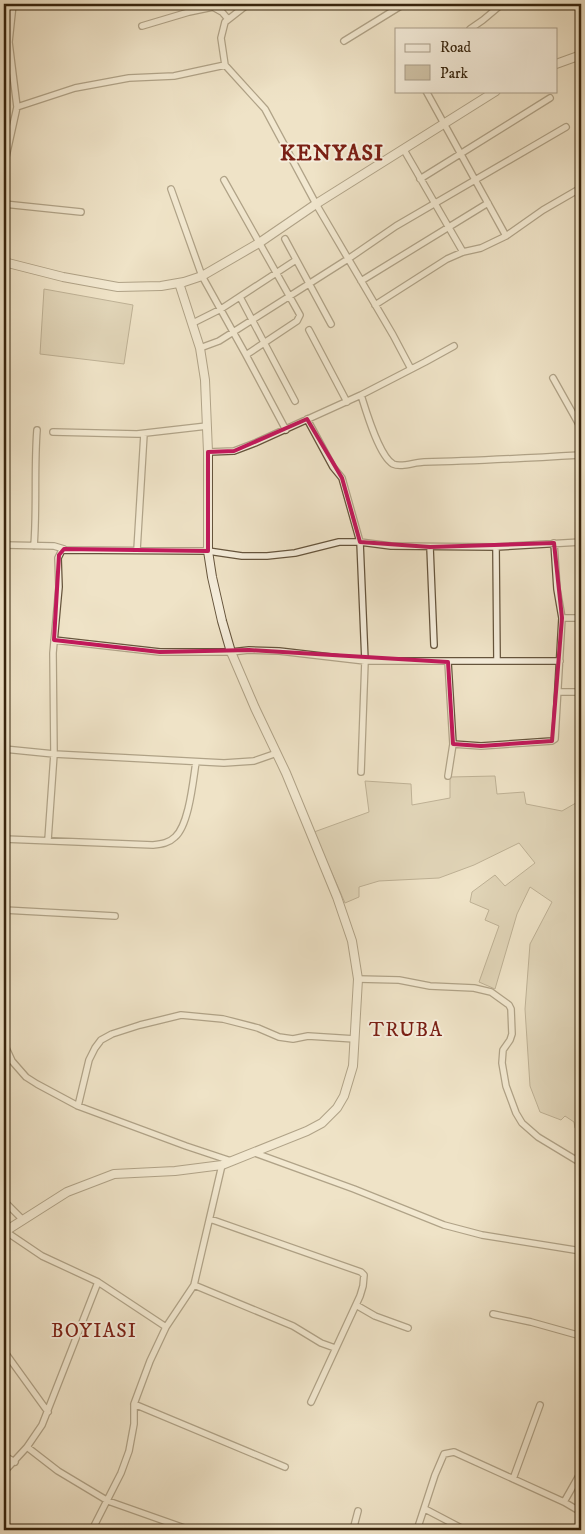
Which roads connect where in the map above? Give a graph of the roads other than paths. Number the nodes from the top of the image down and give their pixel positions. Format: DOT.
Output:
graph roads {
  1 [pos="13,4"];
  2 [pos="248,4"];
  3 [pos="404,4"];
  4 [pos="502,4"];
  5 [pos="228,19"];
  6 [pos="142,26"];
  7 [pos="471,28"];
  8 [pos="344,41"];
  9 [pos="581,55"];
  10 [pos="558,63"];
  11 [pos="225,65"];
  12 [pos="427,92"];
  13 [pos="494,92"];
  14 [pos="550,98"];
  15 [pos="17,107"];
  16 [pos="443,124"];
  17 [pos="566,127"];
  18 [pos="404,150"];
  19 [pos="460,155"];
  20 [pos="4,166"];
  21 [pos="420,178"];
  22 [pos="224,180"];
  23 [pos="475,180"];
  24 [pos="581,188"];
  25 [pos="171,189"];
  26 [pos="434,203"];
  27 [pos="488,203"];
  28 [pos="4,204"];
  29 [pos="316,204"];
  30 [pos="81,212"];
  31 [pos="448,227"];
  32 [pos="506,236"];
  33 [pos="285,239"];
  34 [pos="259,243"];
  35 [pos="462,252"];
  36 [pos="348,259"];
  37 [pos="296,260"];
  38 [pos="4,262"];
  39 [pos="277,274"];
  40 [pos="202,276"];
  41 [pos="360,281"];
  42 [pos="179,283"];
  43 [pos="308,283"];
  44 [pos="289,295"];
  45 [pos="240,297"];
  46 [pos="375,305"];
  47 [pos="221,310"];
  48 [pos="252,320"];
  49 [pos="194,323"];
  50 [pos="331,324"];
  51 [pos="309,330"];
  52 [pos="233,332"];
  53 [pos="265,343"];
  54 [pos="454,346"];
  55 [pos="200,348"];
  56 [pos="246,355"];
  57 [pos="411,370"];
  58 [pos="553,378"];
  59 [pos="360,395"];
  60 [pos="294,401"];
  61 [pos="347,402"];
  62 [pos="307,419"];
  63 [pos="207,426"];
  64 [pos="581,428"];
  65 [pos="37,430"];
  66 [pos="286,430"];
  67 [pos="53,432"];
  68 [pos="144,434"];
  69 [pos="208,452"];
  70 [pos="581,456"];
  71 [pos="360,542"];
  72 [pos="581,542"];
  73 [pos="554,543"];
  74 [pos="4,545"];
  75 [pos="34,546"];
  76 [pos="430,547"];
  77 [pos="496,547"];
  78 [pos="64,549"];
  79 [pos="137,550"];
  80 [pos="208,551"];
  81 [pos="562,618"];
  82 [pos="581,618"];
  83 [pos="54,640"];
  84 [pos="434,645"];
  85 [pos="231,652"];
  86 [pos="497,660"];
  87 [pos="560,661"];
  88 [pos="365,662"];
  89 [pos="448,662"];
  90 [pos="558,692"];
  91 [pos="581,692"];
  92 [pos="453,744"];
  93 [pos="4,749"];
  94 [pos="277,753"];
  95 [pos="54,754"];
  96 [pos="196,762"];
  97 [pos="361,772"];
  98 [pos="448,776"];
  99 [pos="4,839"];
  100 [pos="48,840"];
  101 [pos="4,910"];
  102 [pos="115,916"];
  103 [pos="358,979"];
  104 [pos="355,1038"];
  105 [pos="6,1048"];
  106 [pos="78,1106"];
  107 [pos="255,1153"];
  108 [pos="231,1161"];
  109 [pos="581,1164"];
  110 [pos="222,1165"];
  111 [pos="4,1201"];
  112 [pos="22,1220"];
  113 [pos="210,1220"];
  114 [pos="5,1232"];
  115 [pos="581,1251"];
  116 [pos="98,1282"];
  117 [pos="194,1285"];
  118 [pos="356,1305"];
  119 [pos="493,1314"];
  120 [pos="166,1327"];
  121 [pos="408,1328"];
  122 [pos="581,1336"];
  123 [pos="335,1348"];
  124 [pos="4,1351"];
  125 [pos="311,1402"];
  126 [pos="134,1404"];
  127 [pos="540,1405"];
  128 [pos="48,1412"];
  129 [pos="27,1447"];
  130 [pos="4,1456"];
  131 [pos="15,1462"];
  132 [pos="285,1467"];
  133 [pos="4,1472"];
  134 [pos="581,1472"];
  135 [pos="513,1478"];
  136 [pos="108,1501"];
  137 [pos="564,1502"];
  138 [pos="425,1509"];
  139 [pos="358,1511"];
  140 [pos="581,1512"];
  141 [pos="92,1530"];
  142 [pos="190,1530"];
  143 [pos="354,1530"];
  144 [pos="417,1530"];
  145 [pos="465,1530"];
  1 -- 15 [label="street"];
  2 -- 5 [label="street"];
  3 -- 8 [label="street"];
  4 -- 7 [label="street"];
  5 -- 6 [label="street"];
  5 -- 11 [label="street"];
  9 -- 10 [label="street"];
  11 -- 15 [label="street"];
  11 -- 29 [label="street"];
  12 -- 16 [label="street"];
  13 -- 16 [label="street"];
  14 -- 19 [label="street"];
  15 -- 20 [label="street"];
  16 -- 18 [label="street"];
  16 -- 19 [label="street"];
  17 -- 23 [label="street"];
  18 -- 21 [label="street"];
  18 -- 29 [label="street"];
  19 -- 21 [label="street"];
  19 -- 23 [label="street"];
  21 -- 26 [label="street"];
  22 -- 34 [label="street"];
  23 -- 26 [label="street"];
  23 -- 27 [label="street"];
  24 -- 32 [label="street"];
  25 -- 40 [label="street"];
  26 -- 31 [label="street"];
  26 -- 36 [label="street"];
  27 -- 31 [label="street"];
  27 -- 32 [label="street"];
  28 -- 30 [label="street"];
  29 -- 34 [label="street"];
  29 -- 36 [label="street"];
  31 -- 35 [label="street"];
  31 -- 41 [label="street"];
  32 -- 35 [label="street"];
  33 -- 37 [label="street"];
  34 -- 39 [label="street"];
  34 -- 40 [label="street"];
  35 -- 46 [label="street"];
  36 -- 41 [label="street"];
  36 -- 43 [label="street"];
  37 -- 39 [label="street"];
  37 -- 43 [label="street"];
  38 -- 42 [label="street"];
  39 -- 44 [label="street"];
  39 -- 45 [label="street"];
  40 -- 42 [label="street"];
  40 -- 47 [label="street"];
  41 -- 46 [label="street"];
  42 -- 49 [label="street"];
  43 -- 44 [label="street"];
  43 -- 50 [label="street"];
  44 -- 48 [label="street"];
  44 -- 53 [label="street"];
  45 -- 47 [label="street"];
  45 -- 48 [label="street"];
  46 -- 57 [label="street"];
  47 -- 49 [label="street"];
  47 -- 52 [label="street"];
  48 -- 52 [label="street"];
  48 -- 53 [label="street"];
  49 -- 55 [label="street"];
  51 -- 61 [label="street"];
  52 -- 55 [label="street"];
  52 -- 56 [label="street"];
  53 -- 56 [label="street"];
  53 -- 60 [label="street"];
  54 -- 57 [label="street"];
  55 -- 63 [label="street"];
  56 -- 66 [label="street"];
  57 -- 59 [label="street"];
  58 -- 64 [label="street"];
  59 -- 61 [label="street"];
  59 -- 70 [label="street"];
  61 -- 62 [label="street"];
  62 -- 66 [label="street"];
  62 -- 71 [label="street"];
  63 -- 68 [label="street"];
  63 -- 69 [label="street"];
  65 -- 75 [label="street"];
  66 -- 69 [label="street"];
  67 -- 68 [label="street"];
  68 -- 79 [label="street"];
  69 -- 80 [label="street"];
  71 -- 76 [label="street"];
  71 -- 80 [label="street"];
  71 -- 88 [label="street"];
  72 -- 73 [label="street"];
  73 -- 77 [label="street"];
  73 -- 81 [label="street"];
  74 -- 75 [label="street"];
  75 -- 78 [label="street"];
  76 -- 77 [label="street"];
  76 -- 84 [label="street"];
  77 -- 86 [label="street"];
  78 -- 79 [label="street"];
  78 -- 83 [label="street"];
  79 -- 80 [label="street"];
  80 -- 85 [label="street"];
  81 -- 82 [label="street"];
  81 -- 87 [label="street"];
  83 -- 85 [label="street"];
  83 -- 95 [label="street"];
  85 -- 88 [label="street"];
  85 -- 94 [label="street"];
  86 -- 87 [label="street"];
  86 -- 89 [label="street"];
  87 -- 90 [label="street"];
  88 -- 89 [label="street"];
  88 -- 97 [label="street"];
  89 -- 92 [label="street"];
  90 -- 91 [label="street"];
  90 -- 92 [label="street"];
  92 -- 98 [label="street"];
  93 -- 95 [label="street"];
  94 -- 96 [label="street"];
  94 -- 103 [label="street"];
  95 -- 96 [label="street"];
  95 -- 100 [label="street"];
  96 -- 100 [label="street"];
  99 -- 100 [label="street"];
  101 -- 102 [label="street"];
  103 -- 104 [label="street"];
  103 -- 109 [label="street"];
  104 -- 106 [label="street"];
  104 -- 107 [label="street"];
  105 -- 106 [label="street"];
  106 -- 108 [label="street"];
  107 -- 108 [label="street"];
  107 -- 115 [label="street"];
  108 -- 110 [label="street"];
  110 -- 112 [label="street"];
  110 -- 113 [label="street"];
  111 -- 112 [label="street"];
  112 -- 114 [label="street"];
  113 -- 117 [label="street"];
  113 -- 118 [label="street"];
  114 -- 116 [label="street"];
  116 -- 120 [label="street"];
  116 -- 128 [label="street"];
  117 -- 120 [label="street"];
  117 -- 123 [label="street"];
  118 -- 121 [label="street"];
  118 -- 123 [label="street"];
  119 -- 122 [label="street"];
  120 -- 126 [label="street"];
  123 -- 125 [label="street"];
  124 -- 128 [label="street"];
  126 -- 132 [label="street"];
  126 -- 136 [label="street"];
  127 -- 135 [label="street"];
  128 -- 129 [label="street"];
  129 -- 131 [label="street"];
  129 -- 136 [label="street"];
  130 -- 131 [label="street"];
  131 -- 133 [label="street"];
  134 -- 137 [label="street"];
  135 -- 137 [label="street"];
  135 -- 138 [label="street"];
  136 -- 141 [label="street"];
  136 -- 142 [label="street"];
  137 -- 140 [label="street"];
  138 -- 144 [label="street"];
  138 -- 145 [label="street"];
  139 -- 143 [label="street"];
}
